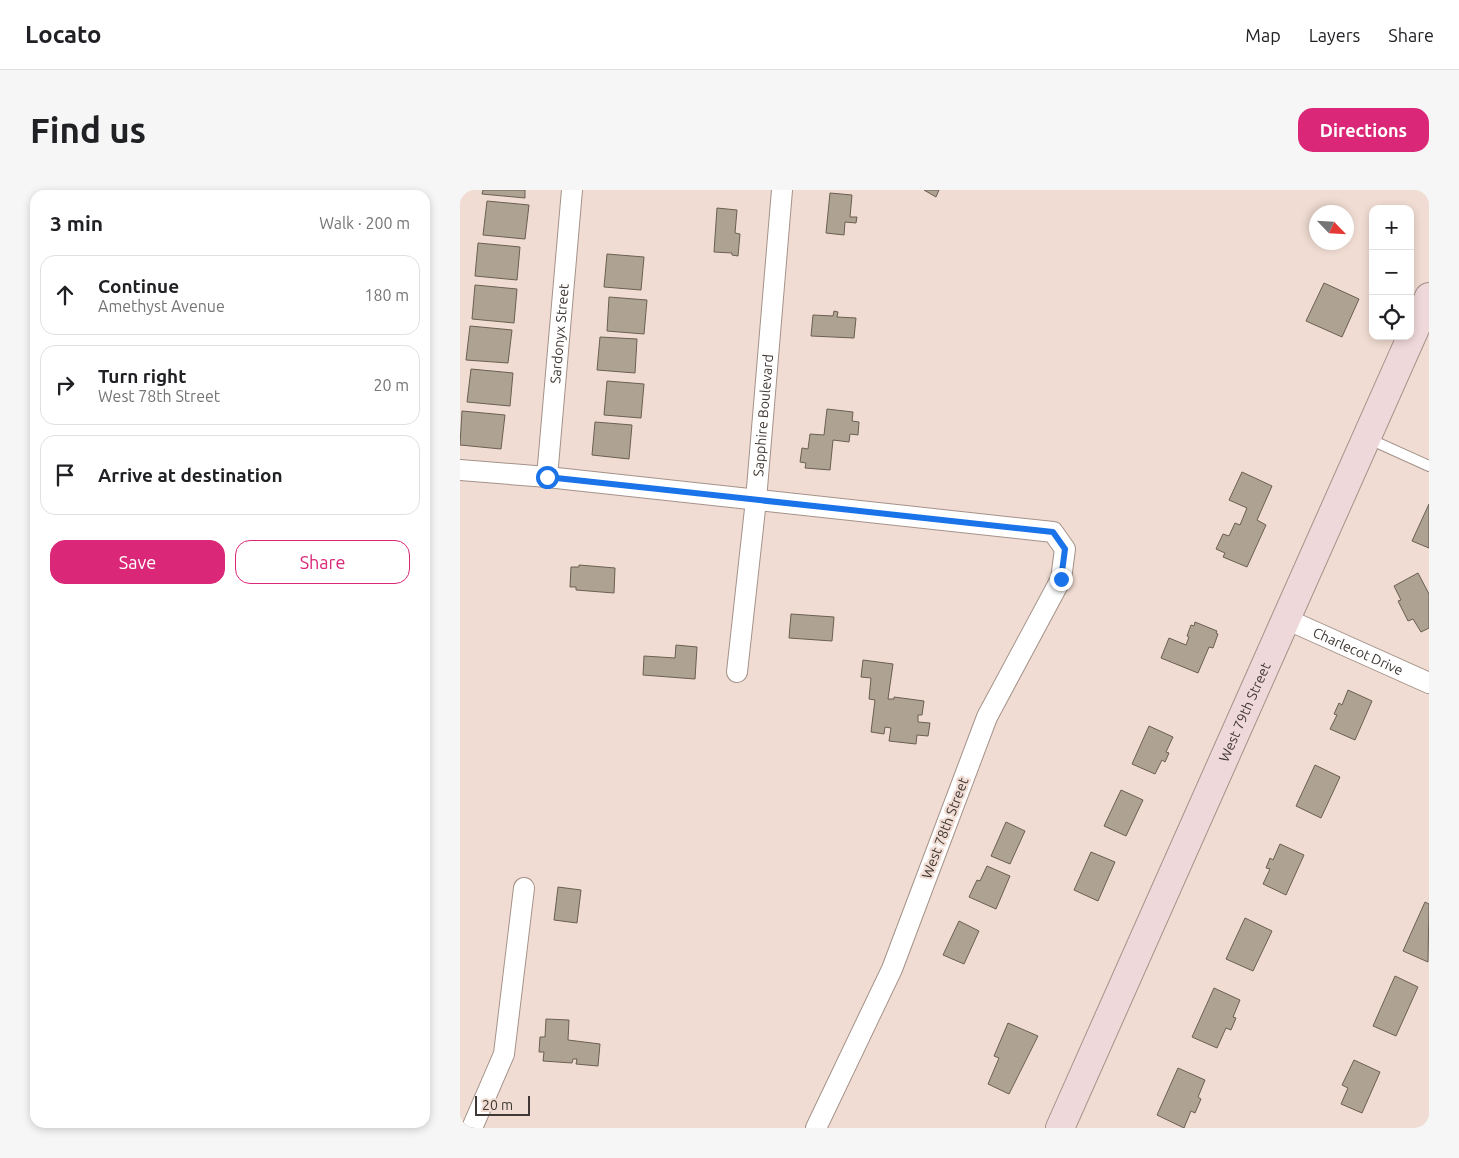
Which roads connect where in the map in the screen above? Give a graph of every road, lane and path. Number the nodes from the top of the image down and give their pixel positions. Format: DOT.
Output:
graph roads {
  1 [pos="572,190"];
  2 [pos="782,190"];
  3 [pos="1429,297"];
  4 [pos="1366,438"];
  5 [pos="1429,466"];
  6 [pos="460,470"];
  7 [pos="547,477"];
  8 [pos="756,500"];
  9 [pos="1286,619"];
  10 [pos="737,672"];
  11 [pos="1429,683"];
  12 [pos="524,888"];
  13 [pos="472,1128"];
  14 [pos="816,1128"];
  15 [pos="1060,1128"];
  1 -- 7 [label="street, Sardonyx Street"];
  2 -- 8 [label="street, Sapphire Boulevard"];
  3 -- 4 [label="main road, West 79th Street"];
  4 -- 5 [label="lane"];
  4 -- 9 [label="main road, West 79th Street"];
  6 -- 7 [label="street"];
  7 -- 8 [label="street"];
  8 -- 10 [label="street, Sapphire Boulevard"];
  8 -- 14 [label="street, West 78th Street"];
  9 -- 11 [label="street, Charlecot Drive"];
  9 -- 15 [label="main road, West 79th Street"];
  12 -- 13 [label="street"];
}
